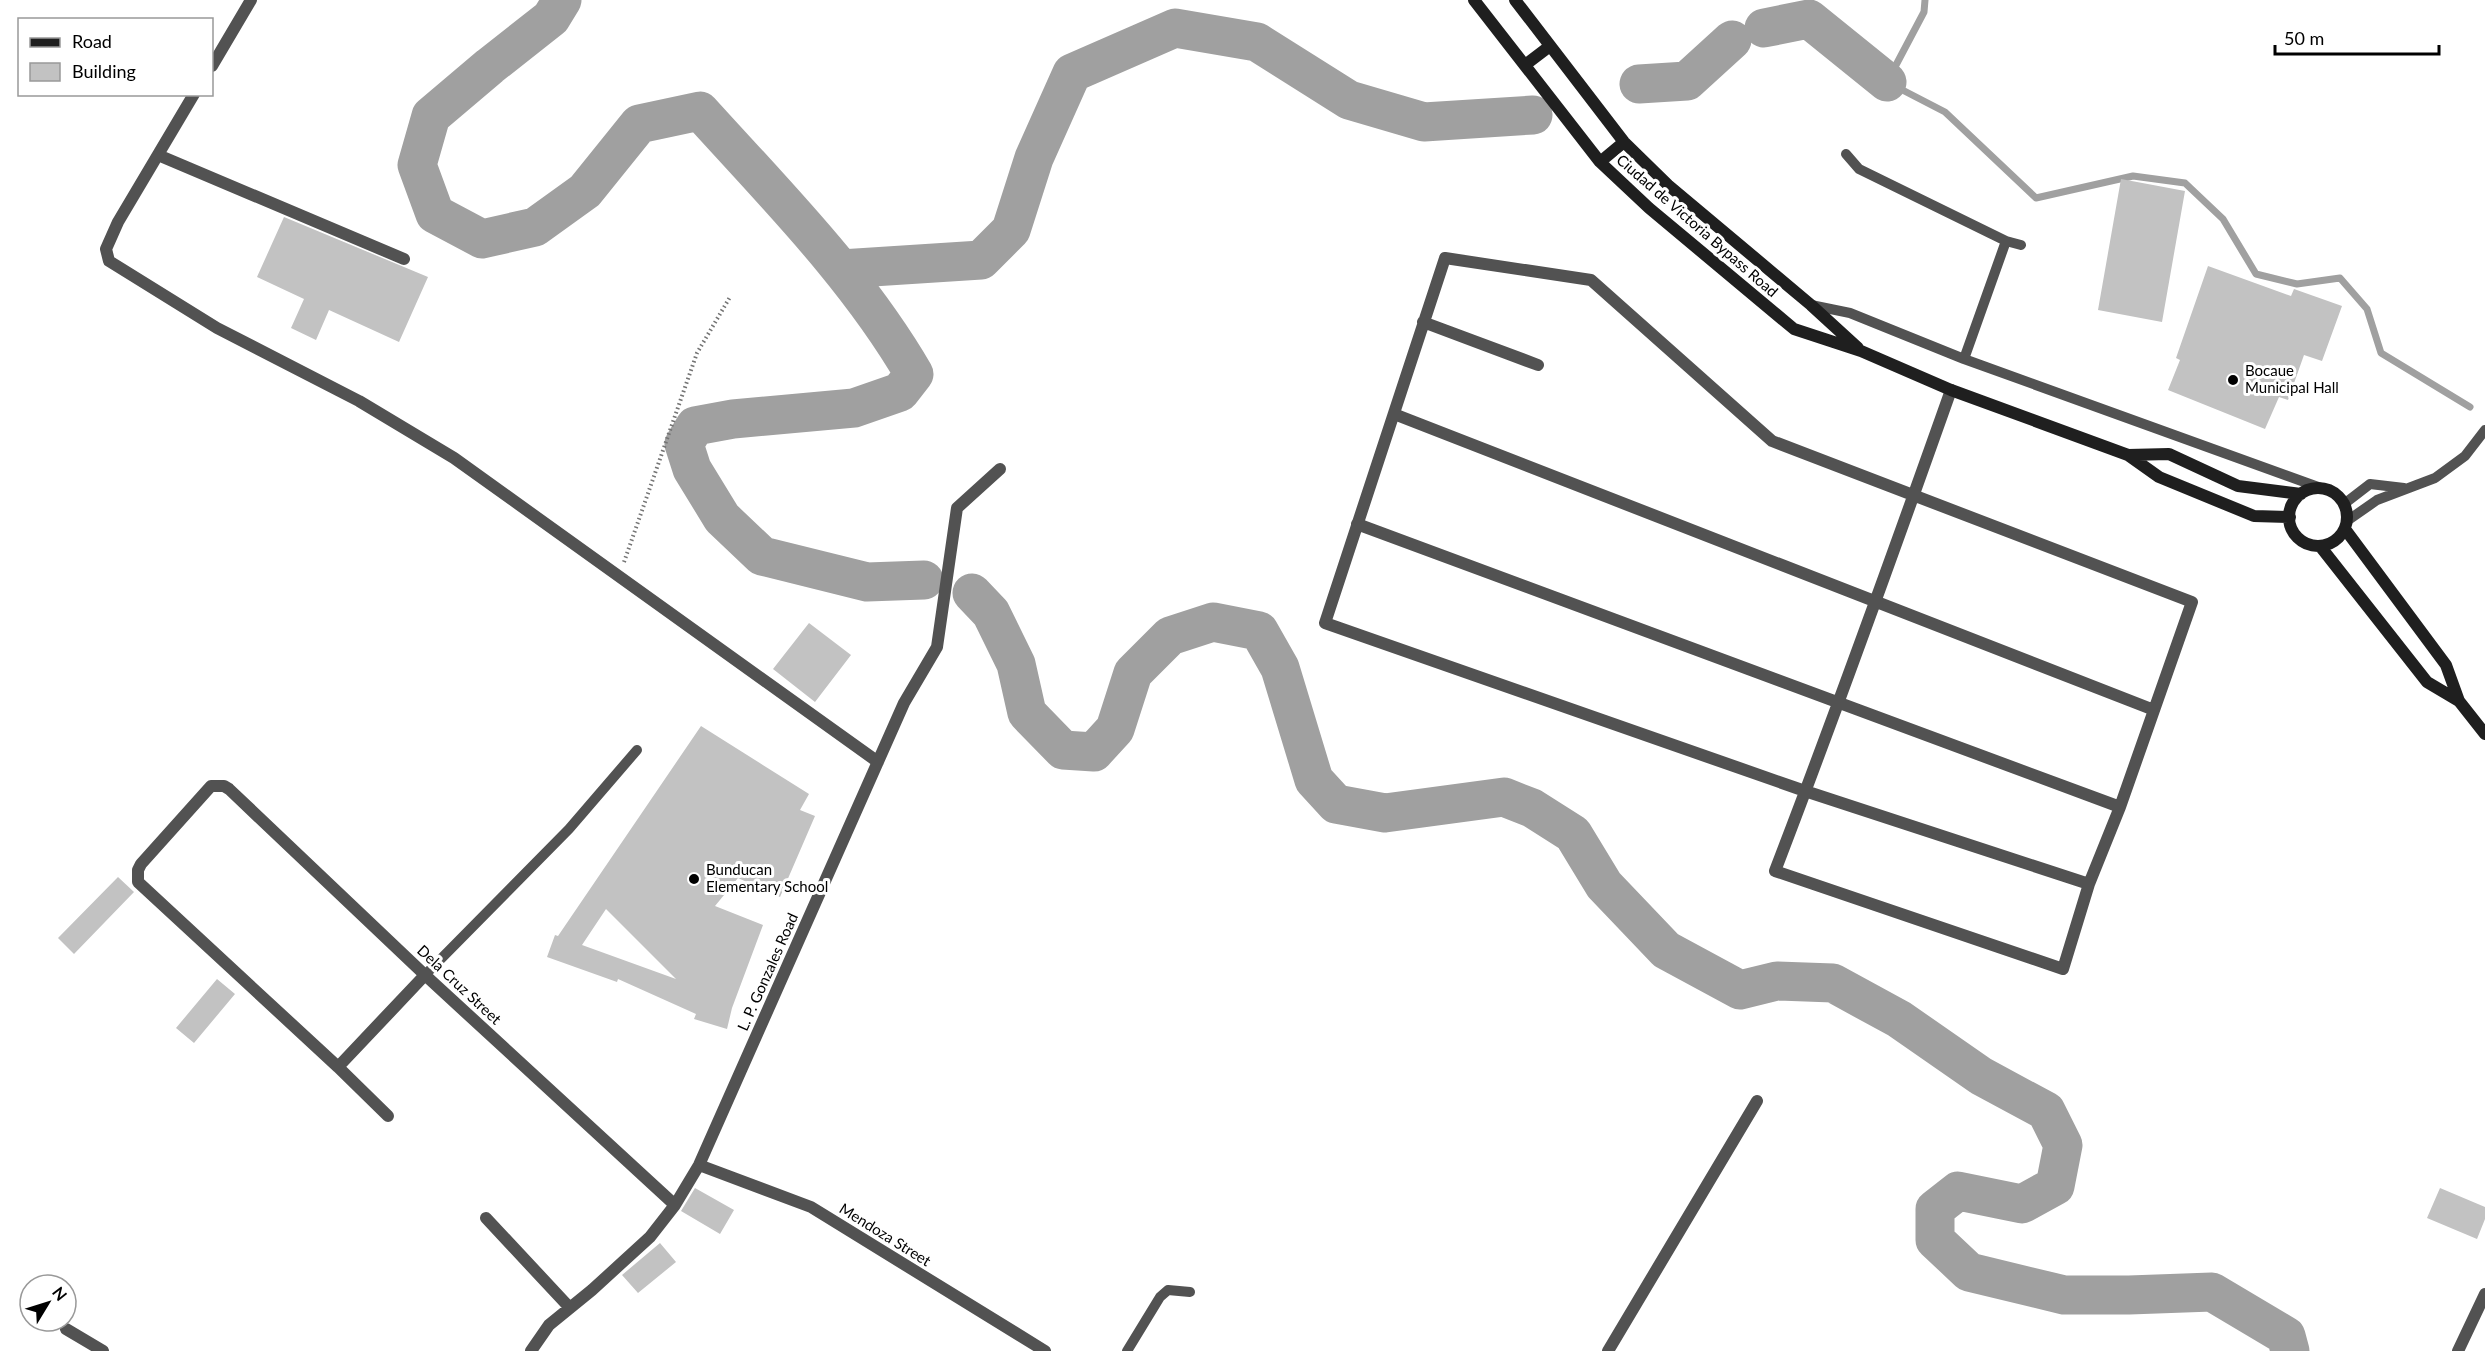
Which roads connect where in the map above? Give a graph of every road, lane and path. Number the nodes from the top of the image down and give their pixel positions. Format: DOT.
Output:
graph roads {
  1 [pos="251,0"];
  2 [pos="1474,0"];
  3 [pos="1515,0"];
  4 [pos="1550,46"];
  5 [pos="213,64"];
  6 [pos="1525,65"];
  7 [pos="194,96"];
  8 [pos="1624,142"];
  9 [pos="1846,154"];
  10 [pos="158,155"];
  11 [pos="1600,162"];
  12 [pos="2006,241"];
  13 [pos="2021,245"];
  14 [pos="404,259"];
  15 [pos="730,297"];
  16 [pos="1811,305"];
  17 [pos="1423,322"];
  18 [pos="1861,351"];
  19 [pos="1964,359"];
  20 [pos="1538,365"];
  21 [pos="1951,390"];
  22 [pos="1394,414"];
  23 [pos="2485,430"];
  24 [pos="2128,454"];
  25 [pos="1000,469"];
  26 [pos="2321,488"];
  27 [pos="2404,488"];
  28 [pos="2301,494"];
  29 [pos="1913,495"];
  30 [pos="2344,504"];
  31 [pos="2290,518"];
  32 [pos="1357,524"];
  33 [pos="2346,525"];
  34 [pos="2320,546"];
  35 [pos="619,577"];
  36 [pos="1874,601"];
  37 [pos="2459,701"];
  38 [pos="1837,702"];
  39 [pos="2154,710"];
  40 [pos="2485,734"];
  41 [pos="637,750"];
  42 [pos="878,762"];
  43 [pos="1805,791"];
  44 [pos="2120,807"];
  45 [pos="2089,884"];
  46 [pos="425,975"];
  47 [pos="338,1067"];
  48 [pos="1756,1101"];
  49 [pos="388,1116"];
  50 [pos="699,1165"];
  51 [pos="675,1205"];
  52 [pos="486,1218"];
  53 [pos="1190,1292"];
  54 [pos="2485,1294"];
  55 [pos="570,1308"];
  56 [pos="73,1333"];
  57 [pos="103,1351"];
  58 [pos="531,1351"];
  59 [pos="1045,1351"];
  60 [pos="1127,1351"];
  61 [pos="1608,1351"];
  62 [pos="2458,1351"];
  1 -- 5 [label="street"];
  2 -- 6 [label="main road, Ciudad de Victoria Bypass Road"];
  3 -- 4 [label="main road, Ciudad de Victoria Bypass Road"];
  4 -- 6 [label="main road"];
  4 -- 8 [label="main road, Ciudad de Victoria Bypass Road"];
  6 -- 11 [label="main road, Ciudad de Victoria Bypass Road"];
  7 -- 10 [label="street"];
  8 -- 11 [label="main road"];
  8 -- 16 [label="main road, Ciudad de Victoria Bypass Road"];
  9 -- 12 [label="lane"];
  10 -- 14 [label="street"];
  10 -- 35 [label="street"];
  11 -- 18 [label="main road, Ciudad de Victoria Bypass Road"];
  12 -- 13 [label="lane"];
  12 -- 19 [label="lane"];
  15 -- 35 [label="path"];
  16 -- 18 [label="main road, Ciudad de Victoria Bypass Road"];
  16 -- 19 [label="lane"];
  17 -- 20 [label="street"];
  17 -- 22 [label="street"];
  17 -- 29 [label="street"];
  18 -- 21 [label="main road, Ciudad de Victoria Bypass Road"];
  19 -- 26 [label="lane"];
  21 -- 24 [label="main road, Ciudad de Victoria Bypass Road"];
  21 -- 29 [label="street"];
  22 -- 32 [label="street"];
  22 -- 36 [label="street"];
  23 -- 27 [label="lane"];
  24 -- 28 [label="main road, Ciudad de Victoria Bypass Road"];
  24 -- 31 [label="main road, Ciudad de Victoria Bypass Road"];
  25 -- 42 [label="street, L. P. Gonzales Road"];
  26 -- 28 [label="main road"];
  26 -- 30 [label="main road"];
  27 -- 30 [label="lane"];
  27 -- 33 [label="lane"];
  28 -- 31 [label="main road"];
  29 -- 36 [label="street"];
  29 -- 39 [label="street"];
  30 -- 33 [label="main road"];
  31 -- 34 [label="main road"];
  32 -- 38 [label="street"];
  32 -- 43 [label="street"];
  33 -- 34 [label="main road"];
  33 -- 37 [label="main road"];
  34 -- 37 [label="main road"];
  35 -- 42 [label="street"];
  36 -- 38 [label="street"];
  36 -- 39 [label="street"];
  37 -- 40 [label="main road"];
  38 -- 43 [label="street"];
  38 -- 44 [label="street"];
  39 -- 44 [label="street"];
  41 -- 46 [label="lane"];
  42 -- 50 [label="street, L. P. Gonzales Road"];
  43 -- 45 [label="street"];
  43 -- 45 [label="street"];
  44 -- 45 [label="street"];
  46 -- 47 [label="street"];
  46 -- 47 [label="street, Dela Cruz Street"];
  46 -- 51 [label="street, Dela Cruz Street"];
  47 -- 49 [label="street"];
  48 -- 61 [label="street"];
  50 -- 51 [label="street, L. P. Gonzales Road"];
  50 -- 59 [label="street, Mendoza Street"];
  51 -- 55 [label="street, L. P. Gonzales Road"];
  52 -- 55 [label="street"];
  53 -- 60 [label="lane"];
  54 -- 62 [label="street"];
  55 -- 58 [label="street, L. P. Gonzales Road"];
  56 -- 57 [label="street"];
}
